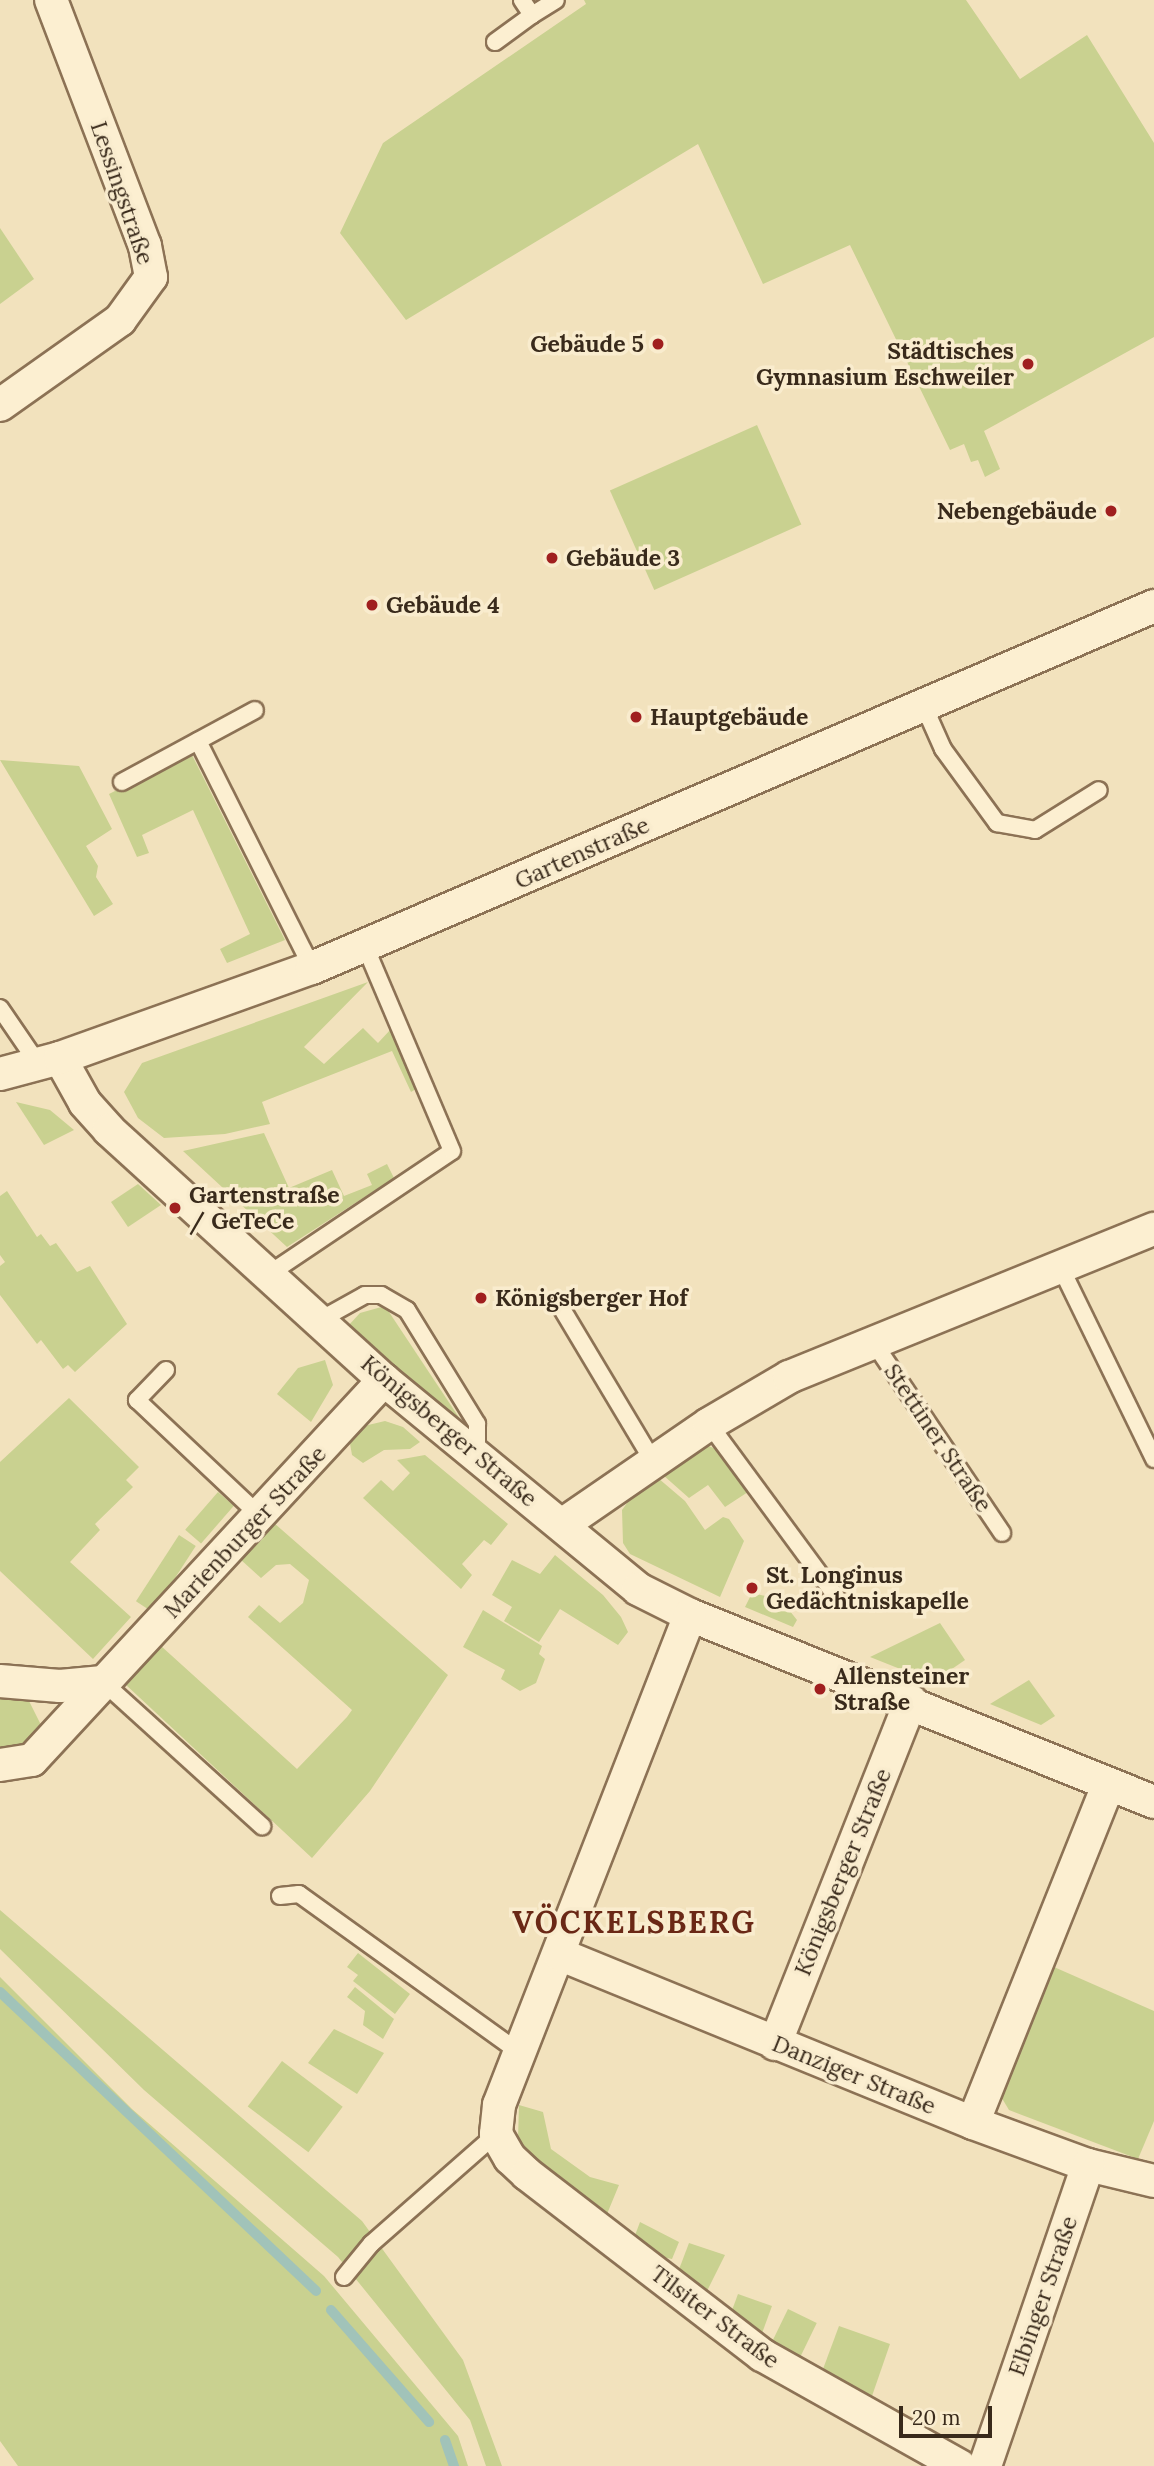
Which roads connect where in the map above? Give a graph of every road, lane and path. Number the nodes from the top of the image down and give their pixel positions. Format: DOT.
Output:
graph roads {
  1 [pos="51,0"];
  2 [pos="522,0"];
  3 [pos="556,0"];
  4 [pos="531,15"];
  5 [pos="495,42"];
  6 [pos="0,405"];
  7 [pos="1154,606"];
  8 [pos="923,704"];
  9 [pos="255,710"];
  10 [pos="198,741"];
  11 [pos="122,782"];
  12 [pos="1099,790"];
  13 [pos="365,946"];
  14 [pos="307,958"];
  15 [pos="0,1008"];
  16 [pos="49,1061"];
  17 [pos="0,1074"];
  18 [pos="1154,1229"];
  19 [pos="1059,1265"];
  20 [pos="269,1274"];
  21 [pos="559,1304"];
  22 [pos="320,1320"];
  23 [pos="874,1343"];
  24 [pos="166,1370"];
  25 [pos="384,1380"];
  26 [pos="709,1424"];
  27 [pos="477,1458"];
  28 [pos="1154,1459"];
  29 [pos="653,1461"];
  30 [pos="260,1516"];
  31 [pos="562,1525"];
  32 [pos="1002,1533"];
  33 [pos="836,1596"];
  34 [pos="690,1615"];
  35 [pos="0,1681"];
  36 [pos="103,1682"];
  37 [pos="911,1701"];
  38 [pos="0,1765"];
  39 [pos="1108,1785"];
  40 [pos="1154,1802"];
  41 [pos="262,1826"];
  42 [pos="280,1896"];
  43 [pos="559,1954"];
  44 [pos="775,2043"];
  45 [pos="520,2053"];
  46 [pos="973,2123"];
  47 [pos="496,2134"];
  48 [pos="1088,2165"];
  49 [pos="1154,2181"];
  50 [pos="344,2277"];
  51 [pos="960,2466"];
  52 [pos="985,2466"];
  1 -- 6 [label="street, Lessingstraße"];
  2 -- 4 [label="lane"];
  3 -- 4 [label="lane"];
  4 -- 5 [label="lane"];
  7 -- 8 [label="street, Gartenstraße"];
  8 -- 12 [label="lane"];
  8 -- 13 [label="street, Gartenstraße"];
  9 -- 10 [label="lane"];
  10 -- 11 [label="lane"];
  10 -- 14 [label="lane"];
  13 -- 14 [label="street, Gartenstraße"];
  13 -- 20 [label="lane"];
  14 -- 16 [label="street, Gartenstraße"];
  15 -- 16 [label="lane"];
  16 -- 17 [label="street, Gartenstraße"];
  16 -- 20 [label="street, Königsberger Straße"];
  18 -- 19 [label="street, Stettiner Straße"];
  19 -- 23 [label="street, Stettiner Straße"];
  19 -- 28 [label="lane"];
  20 -- 22 [label="street, Königsberger Straße"];
  21 -- 29 [label="lane"];
  22 -- 25 [label="street, Königsberger Straße"];
  22 -- 27 [label="lane"];
  23 -- 26 [label="street, Stettiner Straße"];
  23 -- 32 [label="lane, Stettiner Straße"];
  24 -- 30 [label="lane"];
  25 -- 27 [label="street, Königsberger Straße"];
  25 -- 30 [label="street, Marienburger Straße"];
  26 -- 29 [label="street, Stettiner Straße"];
  26 -- 33 [label="lane"];
  27 -- 31 [label="street, Königsberger Straße"];
  29 -- 31 [label="street, Stettiner Straße"];
  30 -- 36 [label="street, Marienburger Straße"];
  31 -- 34 [label="street, Königsberger Straße"];
  34 -- 37 [label="street, Königsberger Straße"];
  34 -- 43 [label="street"];
  35 -- 36 [label="street"];
  36 -- 38 [label="street, Marienburger Straße"];
  36 -- 41 [label="lane"];
  37 -- 39 [label="street, Königsberger Straße"];
  37 -- 44 [label="street, Königsberger Straße"];
  39 -- 40 [label="street, Königsberger Straße"];
  39 -- 46 [label="street"];
  42 -- 45 [label="lane"];
  43 -- 44 [label="street, Danziger Straße"];
  43 -- 45 [label="street"];
  44 -- 46 [label="street, Danziger Straße"];
  45 -- 47 [label="street"];
  46 -- 48 [label="street, Danziger Straße"];
  47 -- 50 [label="lane"];
  47 -- 51 [label="street, Tilsiter Straße"];
  48 -- 49 [label="street, Danziger Straße"];
  48 -- 52 [label="street, Elbinger Straße"];
}
